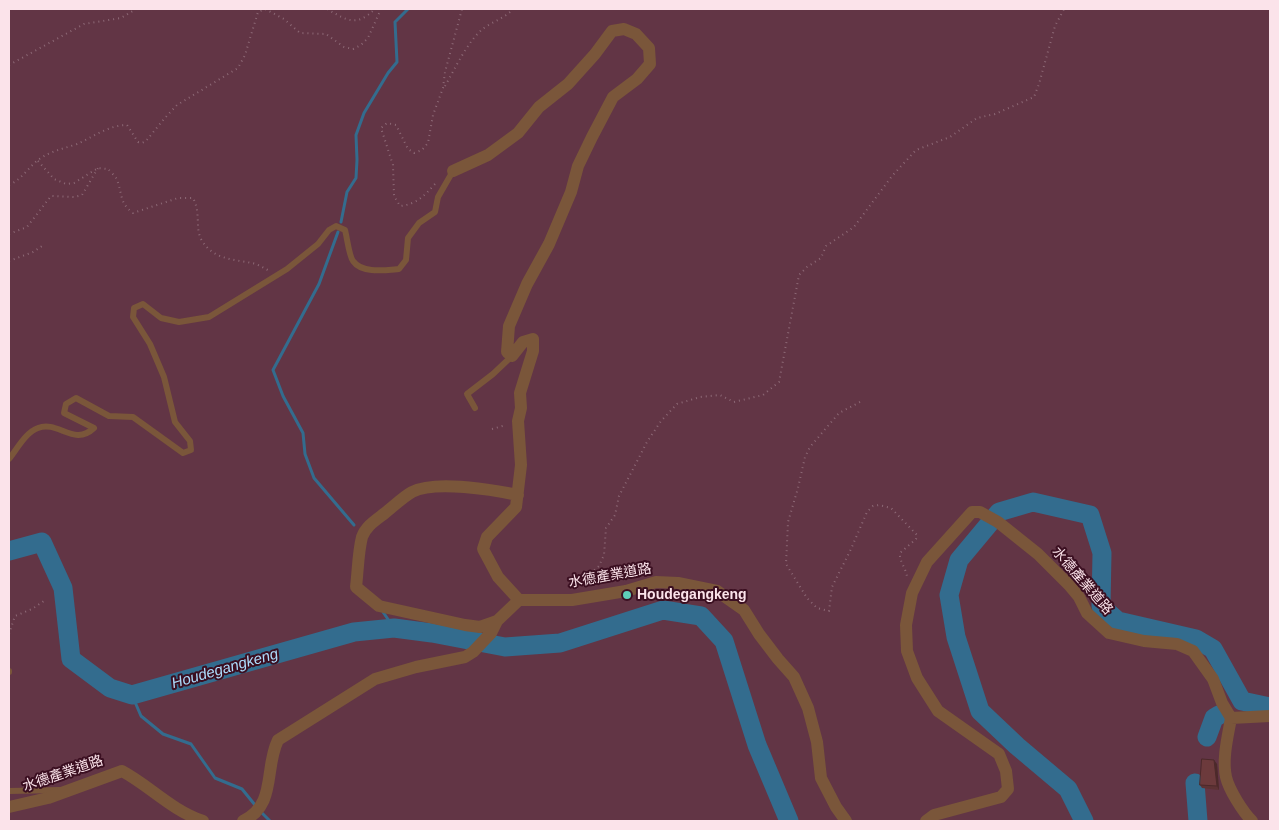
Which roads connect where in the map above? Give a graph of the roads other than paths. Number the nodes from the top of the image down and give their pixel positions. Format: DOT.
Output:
graph roads {
  1 [pos="453,171"];
  2 [pos="512,356"];
  3 [pos="475,408"];
  4 [pos="9,459"];
  5 [pos="518,495"];
  6 [pos="519,600"];
  7 [pos="497,620"];
  8 [pos="1270,716"];
  9 [pos="1232,718"];
  10 [pos="69,790"];
  11 [pos="9,791"];
  12 [pos="9,808"];
  13 [pos="202,821"];
  14 [pos="243,821"];
  15 [pos="846,821"];
  16 [pos="926,821"];
  17 [pos="1252,821"];
  1 -- 2 [label="street"];
  1 -- 4 [label="lane"];
  2 -- 3 [label="lane"];
  2 -- 5 [label="street"];
  5 -- 6 [label="street"];
  5 -- 7 [label="street"];
  6 -- 7 [label="street"];
  6 -- 15 [label="street, 水德產業道路"];
  7 -- 14 [label="street"];
  8 -- 9 [label="street"];
  9 -- 16 [label="street, 水德產業道路"];
  9 -- 17 [label="street"];
  10 -- 11 [label="lane"];
  10 -- 12 [label="street, 水德產業道路"];
  10 -- 13 [label="street, 水德產業道路"];
}
